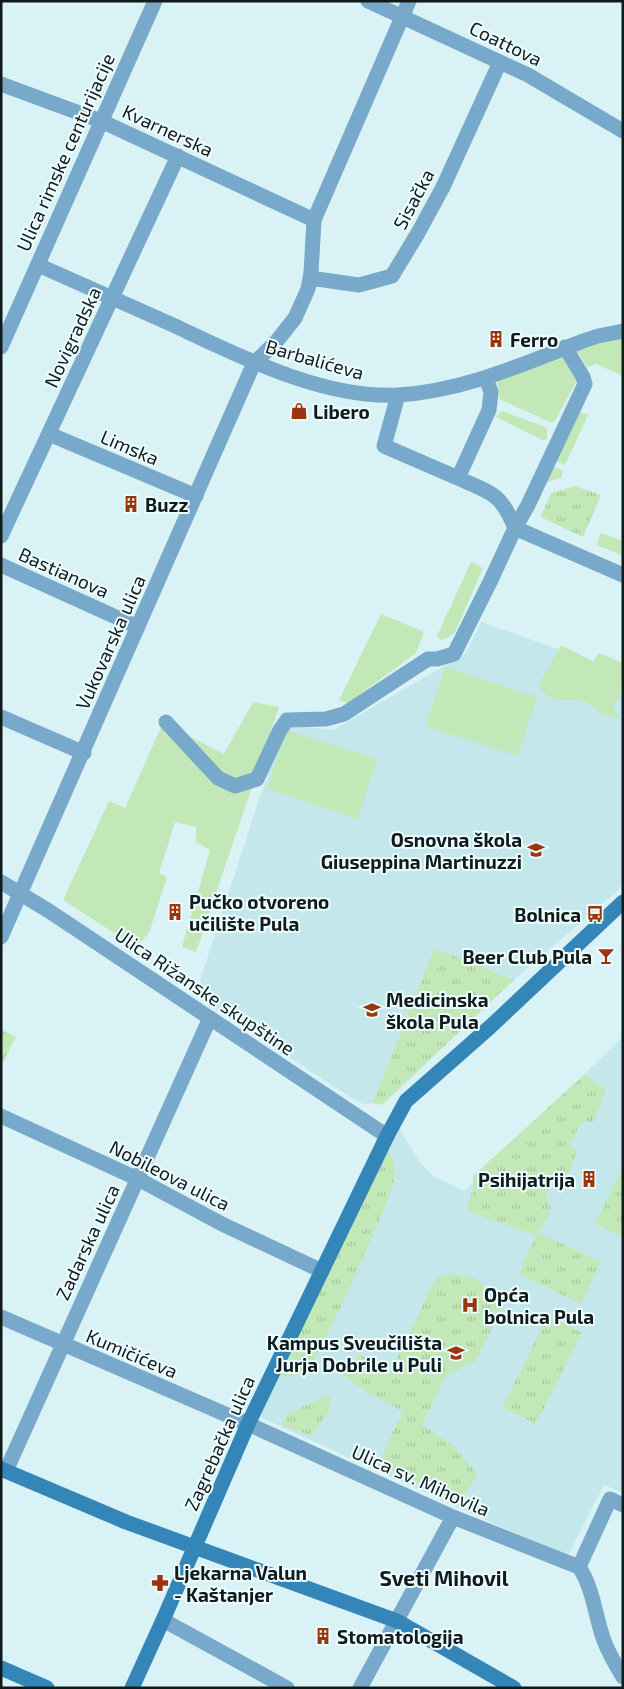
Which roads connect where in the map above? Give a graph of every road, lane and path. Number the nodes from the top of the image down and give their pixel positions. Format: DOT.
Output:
graph roads {
  1 [pos="154,1"];
  2 [pos="368,1"];
  3 [pos="409,1"];
  4 [pos="402,17"];
  5 [pos="500,62"];
  6 [pos="1,84"];
  7 [pos="101,121"];
  8 [pos="623,131"];
  9 [pos="178,156"];
  10 [pos="314,220"];
  11 [pos="38,265"];
  12 [pos="310,278"];
  13 [pos="113,298"];
  14 [pos="623,331"];
  15 [pos="1,347"];
  16 [pos="565,348"];
  17 [pos="254,363"];
  18 [pos="486,378"];
  19 [pos="398,395"];
  20 [pos="49,434"];
  21 [pos="458,478"];
  22 [pos="196,496"];
  23 [pos="515,528"];
  24 [pos="1,536"];
  25 [pos="1,565"];
  26 [pos="623,574"];
  27 [pos="138,627"];
  28 [pos="1,717"];
  29 [pos="166,722"];
  30 [pos="84,753"];
  31 [pos="1,882"];
  32 [pos="21,894"];
  33 [pos="623,902"];
  34 [pos="1,937"];
  35 [pos="210,1018"];
  36 [pos="1,1116"];
  37 [pos="387,1136"];
  38 [pos="138,1180"];
  39 [pos="322,1271"];
  40 [pos="1,1317"];
  41 [pos="62,1345"];
  42 [pos="248,1424"];
  43 [pos="3,1474"];
  44 [pos="623,1505"];
  45 [pos="453,1517"];
  46 [pos="194,1548"];
  47 [pos="579,1567"];
  48 [pos="163,1620"];
  49 [pos="397,1621"];
  50 [pos="1,1668"];
  51 [pos="623,1677"];
  52 [pos="46,1688"];
  53 [pos="132,1688"];
  54 [pos="287,1688"];
  55 [pos="360,1688"];
  56 [pos="514,1688"];
  1 -- 7 [label="street, Ulica rimske centurijacije"];
  2 -- 4 [label="street, Coattova"];
  3 -- 4 [label="street"];
  4 -- 5 [label="street, Coattova"];
  4 -- 10 [label="street"];
  5 -- 8 [label="street, Coattova"];
  5 -- 12 [label="street, Sisačka"];
  6 -- 7 [label="street, Kvarnerska"];
  7 -- 9 [label="street, Kvarnerska"];
  7 -- 11 [label="street, Ulica rimske centurijacije"];
  9 -- 10 [label="street, Kvarnerska"];
  9 -- 13 [label="street, Novigradska"];
  10 -- 12 [label="street"];
  11 -- 13 [label="street, Barbalićeva"];
  11 -- 15 [label="street, Ulica rimske centurijacije"];
  12 -- 17 [label="street"];
  13 -- 17 [label="street, Barbalićeva"];
  13 -- 20 [label="street, Novigradska"];
  14 -- 16 [label="street, Barbalićeva"];
  16 -- 18 [label="street, Barbalićeva"];
  16 -- 23 [label="street"];
  17 -- 19 [label="street, Barbalićeva"];
  17 -- 22 [label="street, Vukovarska ulica"];
  18 -- 19 [label="street, Barbalićeva"];
  18 -- 21 [label="street"];
  19 -- 21 [label="street"];
  20 -- 22 [label="street, Limska"];
  20 -- 24 [label="street, Novigradska"];
  21 -- 23 [label="street"];
  22 -- 27 [label="street, Vukovarska ulica"];
  23 -- 26 [label="street"];
  23 -- 29 [label="street"];
  25 -- 27 [label="street, Bastianova"];
  27 -- 30 [label="street, Vukovarska ulica"];
  28 -- 30 [label="street"];
  30 -- 32 [label="street, Vukovarska ulica"];
  31 -- 32 [label="street, Ulica Rižanske skupštine"];
  32 -- 34 [label="street, Vukovarska ulica"];
  32 -- 35 [label="street, Ulica Rižanske skupštine"];
  33 -- 37 [label="main road, Zagrebačka ulica"];
  35 -- 37 [label="street, Ulica Rižanske skupštine"];
  35 -- 38 [label="street, Zadarska ulica"];
  36 -- 38 [label="street, Nobileova ulica"];
  37 -- 39 [label="main road, Zagrebačka ulica"];
  38 -- 39 [label="street, Nobileova ulica"];
  38 -- 41 [label="street, Zadarska ulica"];
  39 -- 42 [label="main road, Zagrebačka ulica"];
  40 -- 41 [label="street, Kumičićeva"];
  41 -- 42 [label="street, Kumičićeva"];
  41 -- 43 [label="street, Zadarska ulica"];
  42 -- 45 [label="street, Ulica sv. Mihovila"];
  42 -- 46 [label="main road, Zagrebačka ulica"];
  43 -- 46 [label="main road"];
  44 -- 47 [label="street"];
  45 -- 47 [label="street, Ulica sv. Mihovila"];
  45 -- 49 [label="street"];
  46 -- 48 [label="main road, Zagrebačka ulica"];
  46 -- 49 [label="main road"];
  47 -- 51 [label="street"];
  48 -- 53 [label="main road, Zagrebačka ulica"];
  48 -- 54 [label="street"];
  49 -- 55 [label="street"];
  49 -- 56 [label="main road"];
  50 -- 52 [label="main road"];
}
